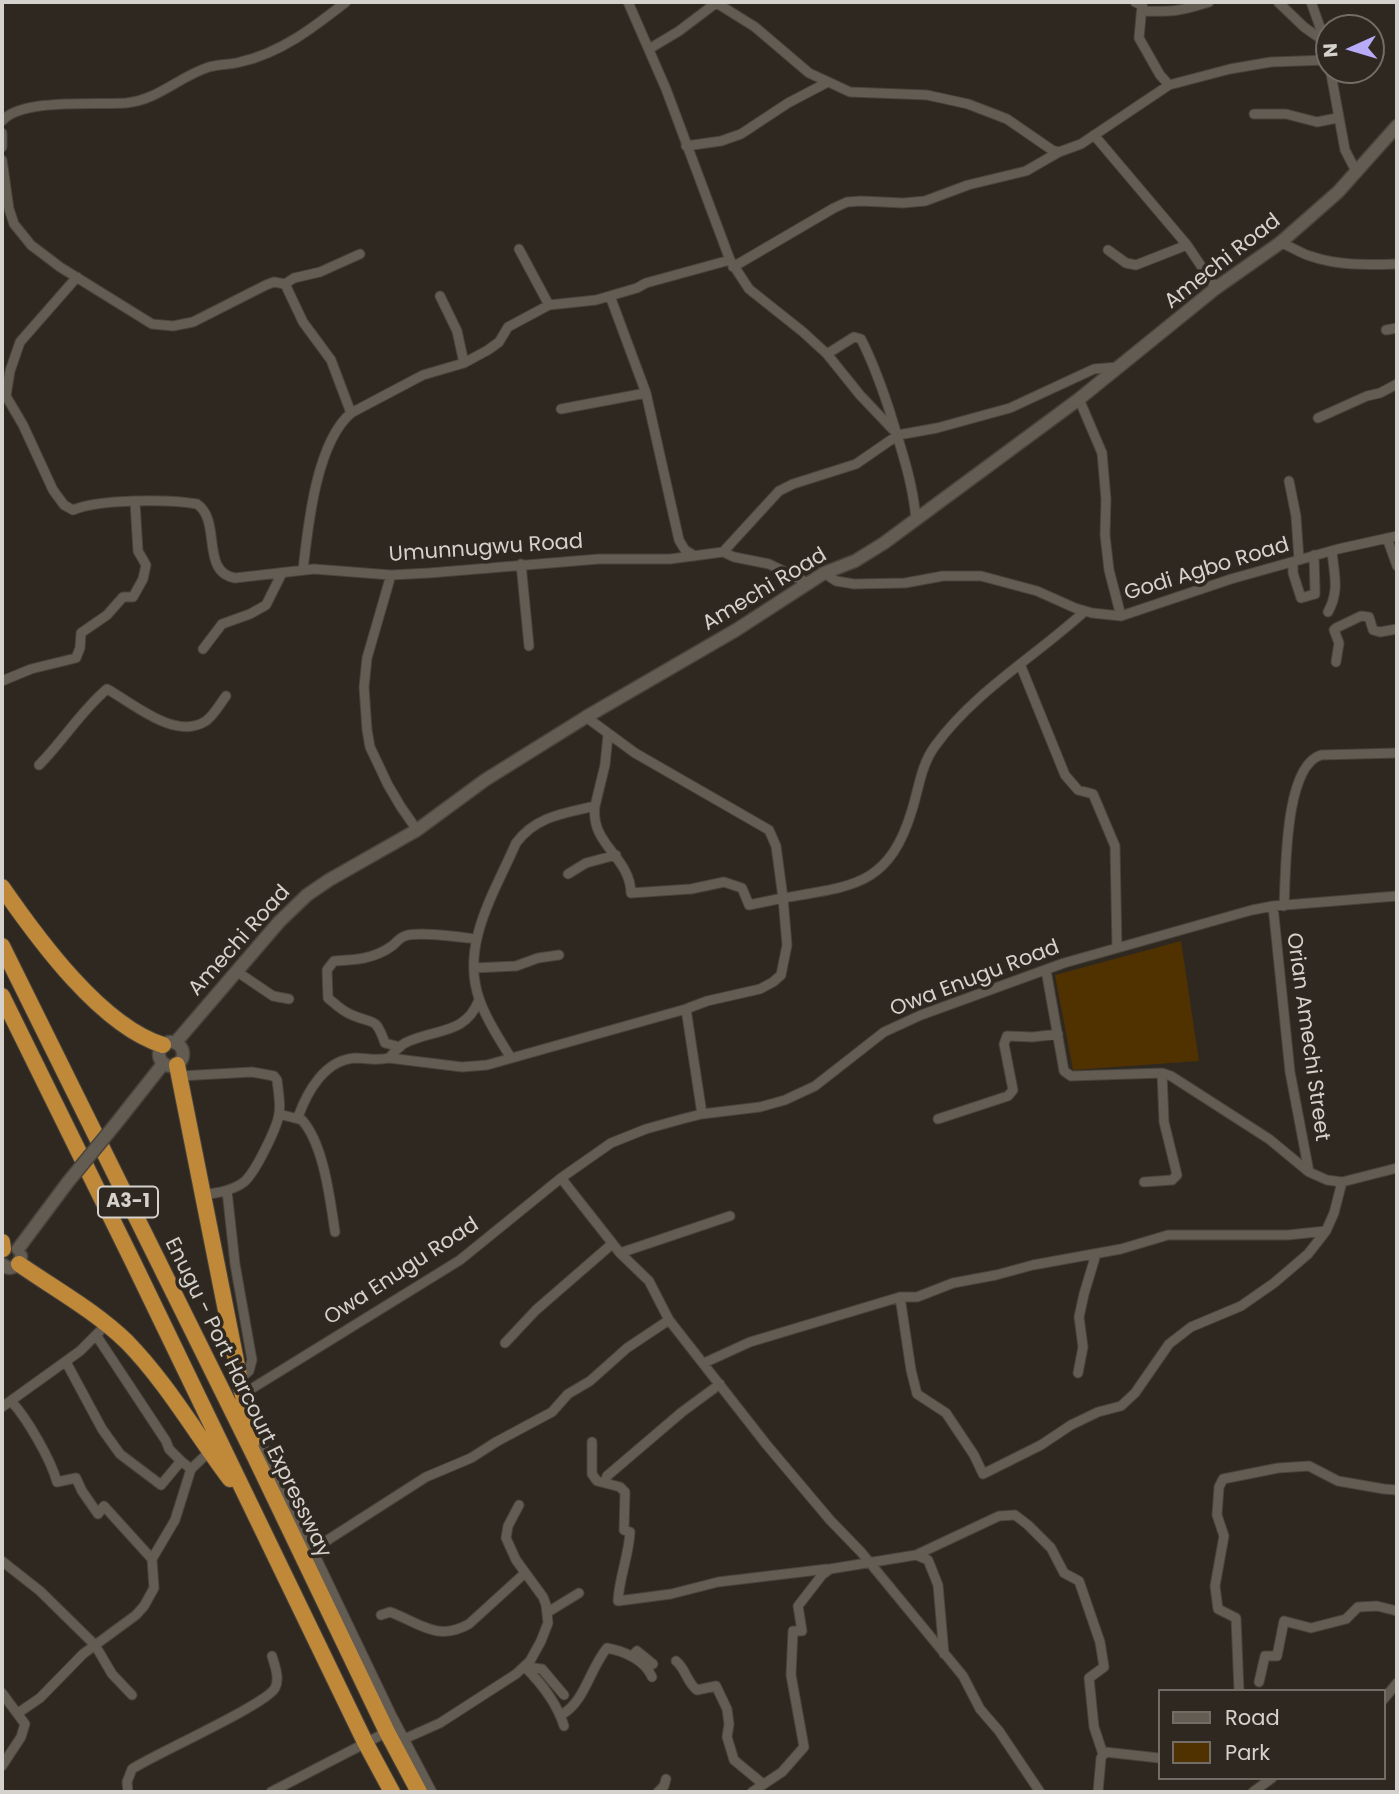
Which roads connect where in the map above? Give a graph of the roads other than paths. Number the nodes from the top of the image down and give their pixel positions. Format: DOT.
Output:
graph roads {
  1 [pos="346,2"];
  2 [pos="628,2"];
  3 [pos="715,2"];
  4 [pos="1209,2"];
  5 [pos="1278,2"];
  6 [pos="1139,4"];
  7 [pos="1315,34"];
  8 [pos="649,49"];
  9 [pos="1315,61"];
  10 [pos="828,82"];
  11 [pos="1331,84"];
  12 [pos="1169,85"];
  13 [pos="1254,114"];
  14 [pos="1337,118"];
  15 [pos="2,121"];
  16 [pos="1397,126"];
  17 [pos="2,133"];
  18 [pos="1094,135"];
  19 [pos="686,146"];
  20 [pos="2,147"];
  21 [pos="1059,152"];
  22 [pos="2,160"];
  23 [pos="1357,173"];
  24 [pos="1280,243"];
  25 [pos="1187,245"];
  26 [pos="519,249"];
  27 [pos="1108,250"];
  28 [pos="360,254"];
  29 [pos="731,264"];
  30 [pos="1397,264"];
  31 [pos="77,277"];
  32 [pos="285,284"];
  33 [pos="1216,288"];
  34 [pos="440,296"];
  35 [pos="610,296"];
  36 [pos="549,305"];
  37 [pos="1397,328"];
  38 [pos="1386,330"];
  39 [pos="827,354"];
  40 [pos="464,363"];
  41 [pos="1118,367"];
  42 [pos="1397,384"];
  43 [pos="646,393"];
  44 [pos="1079,399"];
  45 [pos="561,409"];
  46 [pos="351,413"];
  47 [pos="1318,418"];
  48 [pos="898,435"];
  49 [pos="1289,481"];
  50 [pos="135,502"];
  51 [pos="916,520"];
  52 [pos="1397,536"];
  53 [pos="1387,538"];
  54 [pos="1332,551"];
  55 [pos="723,552"];
  56 [pos="1314,555"];
  57 [pos="695,556"];
  58 [pos="1296,561"];
  59 [pos="522,564"];
  60 [pos="1397,566"];
  61 [pos="303,570"];
  62 [pos="282,573"];
  63 [pos="824,573"];
  64 [pos="391,575"];
  65 [pos="810,584"];
  66 [pos="1085,611"];
  67 [pos="1328,612"];
  68 [pos="1121,615"];
  69 [pos="1397,629"];
  70 [pos="529,646"];
  71 [pos="202,649"];
  72 [pos="1336,662"];
  73 [pos="1020,664"];
  74 [pos="2,681"];
  75 [pos="226,696"];
  76 [pos="586,717"];
  77 [pos="608,735"];
  78 [pos="1397,753"];
  79 [pos="39,765"];
  80 [pos="595,806"];
  81 [pos="417,830"];
  82 [pos="616,855"];
  83 [pos="568,874"];
  84 [pos="2,887"];
  85 [pos="1397,896"];
  86 [pos="783,898"];
  87 [pos="1273,906"];
  88 [pos="1284,906"];
  89 [pos="476,939"];
  90 [pos="2,946"];
  91 [pos="1117,948"];
  92 [pos="559,955"];
  93 [pos="474,968"];
  94 [pos="1046,970"];
  95 [pos="236,971"];
  96 [pos="2,996"];
  97 [pos="289,999"];
  98 [pos="479,1000"];
  99 [pos="686,1009"];
  100 [pos="1058,1034"];
  101 [pos="169,1044"];
  102 [pos="400,1047"];
  103 [pos="388,1058"];
  104 [pos="511,1058"];
  105 [pos="173,1068"];
  106 [pos="1162,1073"];
  107 [pos="279,1114"];
  108 [pos="702,1114"];
  109 [pos="298,1118"];
  110 [pos="938,1119"];
  111 [pos="1397,1168"];
  112 [pos="1309,1172"];
  113 [pos="561,1178"];
  114 [pos="1144,1182"];
  115 [pos="1342,1182"];
  116 [pos="227,1191"];
  117 [pos="202,1195"];
  118 [pos="730,1216"];
  119 [pos="1326,1231"];
  120 [pos="335,1232"];
  121 [pos="612,1244"];
  122 [pos="620,1252"];
  123 [pos="1096,1254"];
  124 [pos="8,1255"];
  125 [pos="2,1278"];
  126 [pos="900,1297"];
  127 [pos="669,1320"];
  128 [pos="101,1330"];
  129 [pos="505,1343"];
  130 [pos="66,1362"];
  131 [pos="704,1363"];
  132 [pos="1078,1373"];
  133 [pos="720,1384"];
  134 [pos="241,1387"];
  135 [pos="11,1401"];
  136 [pos="2,1407"];
  137 [pos="592,1442"];
  138 [pos="209,1452"];
  139 [pos="255,1457"];
  140 [pos="181,1461"];
  141 [pos="191,1469"];
  142 [pos="606,1479"];
  143 [pos="1397,1490"];
  144 [pos="519,1505"];
  145 [pos="253,1510"];
  146 [pos="310,1544"];
  147 [pos="916,1555"];
  148 [pos="152,1559"];
  149 [pos="2,1561"];
  150 [pos="869,1563"];
  151 [pos="830,1569"];
  152 [pos="525,1573"];
  153 [pos="579,1593"];
  154 [pos="1397,1611"];
  155 [pos="548,1612"];
  156 [pos="381,1615"];
  157 [pos="95,1646"];
  158 [pos="272,1656"];
  159 [pos="632,1656"];
  160 [pos="945,1656"];
  161 [pos="676,1661"];
  162 [pos="653,1664"];
  163 [pos="525,1667"];
  164 [pos="652,1677"];
  165 [pos="1259,1682"];
  166 [pos="1397,1685"];
  167 [pos="1239,1689"];
  168 [pos="2,1693"];
  169 [pos="132,1695"];
  170 [pos="564,1695"];
  171 [pos="1385,1698"];
  172 [pos="18,1713"];
  173 [pos="561,1715"];
  174 [pos="564,1726"];
  175 [pos="395,1738"];
  176 [pos="365,1742"];
  177 [pos="1103,1754"];
  178 [pos="1158,1758"];
  179 [pos="2,1766"];
  180 [pos="666,1779"];
  181 [pos="1269,1780"];
  182 [pos="763,1784"];
  183 [pos="128,1792"];
  184 [pos="271,1792"];
  185 [pos="391,1792"];
  186 [pos="419,1792"];
  187 [pos="432,1792"];
  188 [pos="658,1792"];
  189 [pos="752,1792"];
  190 [pos="1040,1792"];
  191 [pos="1098,1792"];
  192 [pos="1253,1792"];
  1 -- 15 [label="street"];
  2 -- 8 [label="street"];
  3 -- 8 [label="street"];
  3 -- 10 [label="street"];
  4 -- 6 [label="street"];
  5 -- 7 [label="street"];
  6 -- 12 [label="street"];
  8 -- 19 [label="street"];
  9 -- 12 [label="street"];
  10 -- 19 [label="street"];
  10 -- 21 [label="street"];
  11 -- 14 [label="street"];
  12 -- 18 [label="street"];
  13 -- 14 [label="street"];
  14 -- 23 [label="street"];
  16 -- 23 [label="main road, Amechi Road"];
  17 -- 20 [label="street"];
  18 -- 21 [label="street"];
  18 -- 25 [label="street"];
  19 -- 29 [label="street"];
  21 -- 29 [label="street"];
  22 -- 31 [label="street"];
  23 -- 24 [label="main road, Amechi Road"];
  24 -- 30 [label="street"];
  24 -- 33 [label="main road, Amechi Road"];
  25 -- 27 [label="street"];
  25 -- 33 [label="street"];
  26 -- 36 [label="street"];
  28 -- 32 [label="street"];
  29 -- 35 [label="street"];
  29 -- 39 [label="street"];
  31 -- 32 [label="street"];
  31 -- 50 [label="street, Umunnugwu Road"];
  32 -- 46 [label="street"];
  33 -- 41 [label="main road, Amechi Road"];
  34 -- 40 [label="street"];
  35 -- 36 [label="street"];
  35 -- 43 [label="street"];
  36 -- 40 [label="street"];
  37 -- 38 [label="street"];
  39 -- 48 [label="street"];
  39 -- 48 [label="street"];
  40 -- 46 [label="street"];
  41 -- 44 [label="main road, Amechi Road"];
  41 -- 48 [label="street"];
  42 -- 47 [label="street"];
  43 -- 45 [label="street"];
  43 -- 57 [label="street"];
  44 -- 51 [label="main road, Amechi Road"];
  44 -- 68 [label="street"];
  46 -- 61 [label="street"];
  48 -- 51 [label="street"];
  48 -- 55 [label="street"];
  49 -- 58 [label="street"];
  50 -- 62 [label="street, Umunnugwu Road"];
  50 -- 74 [label="street"];
  51 -- 63 [label="main road, Amechi Road"];
  52 -- 53 [label="street, Godi Agbo Road"];
  53 -- 54 [label="street, Godi Agbo Road"];
  53 -- 60 [label="street"];
  54 -- 56 [label="street, Godi Agbo Road"];
  54 -- 67 [label="street"];
  55 -- 57 [label="street, Umunnugwu Road"];
  55 -- 65 [label="street, Umunnugwu Road"];
  56 -- 58 [label="street, Godi Agbo Road"];
  56 -- 58 [label="street"];
  57 -- 59 [label="street, Umunnugwu Road"];
  58 -- 68 [label="street, Godi Agbo Road"];
  59 -- 64 [label="street, Umunnugwu Road"];
  59 -- 70 [label="street"];
  61 -- 62 [label="street, Umunnugwu Road"];
  61 -- 64 [label="street, Umunnugwu Road"];
  62 -- 71 [label="street"];
  63 -- 65 [label="main road, Amechi Road"];
  63 -- 66 [label="street, Godi Agbo Road"];
  64 -- 81 [label="street"];
  65 -- 76 [label="main road, Amechi Road"];
  66 -- 68 [label="street, Godi Agbo Road"];
  66 -- 73 [label="street"];
  69 -- 72 [label="street"];
  73 -- 86 [label="street"];
  73 -- 91 [label="street"];
  75 -- 79 [label="street"];
  76 -- 77 [label="street"];
  76 -- 81 [label="main road, Amechi Road"];
  77 -- 80 [label="street"];
  77 -- 86 [label="street"];
  78 -- 88 [label="street"];
  80 -- 82 [label="street"];
  80 -- 89 [label="street"];
  81 -- 95 [label="main road, Amechi Road"];
  82 -- 83 [label="street"];
  82 -- 86 [label="street"];
  84 -- 101 [label="highway"];
  85 -- 88 [label="street, Owa Enugu Road"];
  86 -- 99 [label="street"];
  87 -- 88 [label="street, Owa Enugu Road"];
  87 -- 91 [label="street, Owa Enugu Road"];
  87 -- 112 [label="street, Orian Amechi Street"];
  89 -- 93 [label="street"];
  89 -- 102 [label="street"];
  90 -- 139 [label="highway, Enugu - Port Harcourt Expressway / A3-1"];
  91 -- 94 [label="street, Owa Enugu Road"];
  92 -- 93 [label="street"];
  93 -- 98 [label="street"];
  94 -- 100 [label="street, Orian Amechi Street"];
  94 -- 108 [label="street, Owa Enugu Road"];
  95 -- 97 [label="street"];
  95 -- 101 [label="main road, Amechi Road"];
  96 -- 145 [label="highway"];
  98 -- 102 [label="street"];
  98 -- 104 [label="street"];
  99 -- 104 [label="street"];
  99 -- 108 [label="street"];
  100 -- 106 [label="street, Orian Amechi Street"];
  100 -- 110 [label="street"];
  101 -- 105 [label="main road"];
  101 -- 105 [label="main road"];
  102 -- 103 [label="street"];
  103 -- 104 [label="street"];
  103 -- 109 [label="street"];
  105 -- 107 [label="street"];
  105 -- 117 [label="highway"];
  105 -- 124 [label="main road, bridge"];
  106 -- 112 [label="street, Orian Amechi Street"];
  106 -- 114 [label="street"];
  107 -- 109 [label="street"];
  107 -- 116 [label="street"];
  108 -- 113 [label="street, Owa Enugu Road"];
  109 -- 120 [label="street"];
  111 -- 115 [label="street"];
  112 -- 115 [label="street, Orian Amechi Street"];
  113 -- 121 [label="street"];
  113 -- 134 [label="street, Owa Enugu Road"];
  115 -- 119 [label="street"];
  116 -- 117 [label="street"];
  116 -- 134 [label="street"];
  117 -- 134 [label="highway"];
  118 -- 122 [label="street"];
  119 -- 123 [label="street"];
  119 -- 126 [label="street"];
  121 -- 122 [label="street"];
  121 -- 129 [label="street"];
  122 -- 127 [label="street"];
  123 -- 126 [label="street"];
  123 -- 132 [label="street"];
  124 -- 125 [label="main road"];
  124 -- 128 [label="highway"];
  126 -- 131 [label="street"];
  127 -- 131 [label="street"];
  127 -- 146 [label="street"];
  128 -- 130 [label="street"];
  128 -- 138 [label="highway"];
  128 -- 140 [label="street"];
  130 -- 135 [label="street"];
  130 -- 140 [label="street"];
  131 -- 133 [label="street"];
  133 -- 142 [label="street"];
  133 -- 150 [label="street"];
  134 -- 139 [label="highway"];
  134 -- 146 [label="street"];
  135 -- 136 [label="street"];
  135 -- 148 [label="street"];
  137 -- 142 [label="street"];
  138 -- 141 [label="street"];
  138 -- 145 [label="highway"];
  139 -- 175 [label="highway, Enugu - Port Harcourt Expressway / A3-1"];
  140 -- 141 [label="street"];
  141 -- 148 [label="street"];
  142 -- 151 [label="street"];
  143 -- 167 [label="street"];
  144 -- 152 [label="street"];
  145 -- 176 [label="highway, Enugu - Port Harcourt Expressway"];
  146 -- 175 [label="street"];
  147 -- 150 [label="street"];
  147 -- 160 [label="street"];
  147 -- 177 [label="street"];
  148 -- 157 [label="street"];
  149 -- 157 [label="street"];
  150 -- 151 [label="street"];
  150 -- 160 [label="street"];
  151 -- 182 [label="street"];
  152 -- 155 [label="street"];
  152 -- 156 [label="street"];
  153 -- 155 [label="street"];
  154 -- 165 [label="street"];
  155 -- 163 [label="street"];
  157 -- 169 [label="street"];
  157 -- 172 [label="street"];
  158 -- 183 [label="street"];
  159 -- 162 [label="street"];
  159 -- 164 [label="street"];
  159 -- 173 [label="street"];
  160 -- 190 [label="street"];
  161 -- 182 [label="street"];
  163 -- 170 [label="street"];
  163 -- 173 [label="street"];
  163 -- 175 [label="street"];
  166 -- 171 [label="street"];
  168 -- 172 [label="street"];
  172 -- 179 [label="street"];
  173 -- 174 [label="street"];
  175 -- 176 [label="street"];
  175 -- 186 [label="highway, Enugu - Port Harcourt Expressway / A3-1"];
  175 -- 187 [label="street"];
  176 -- 184 [label="street"];
  176 -- 185 [label="highway, Enugu - Port Harcourt Expressway"];
  177 -- 178 [label="street"];
  177 -- 191 [label="street"];
  180 -- 188 [label="street"];
  181 -- 192 [label="street"];
  182 -- 189 [label="street"];
}
